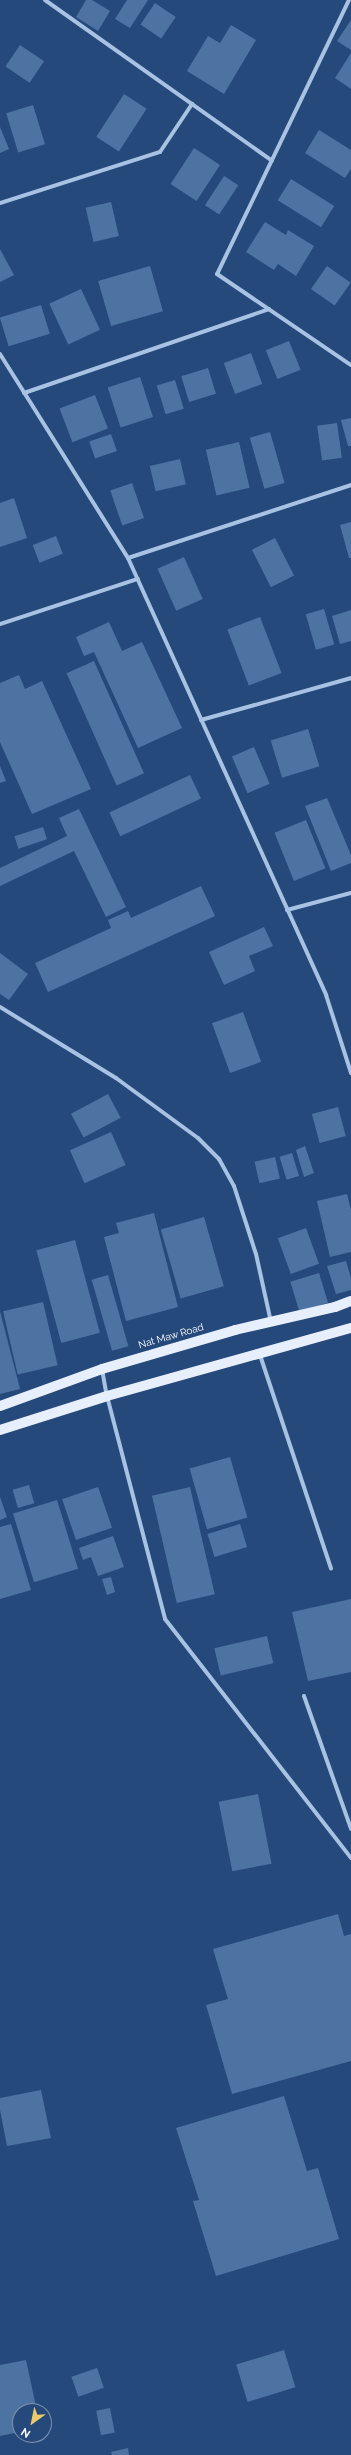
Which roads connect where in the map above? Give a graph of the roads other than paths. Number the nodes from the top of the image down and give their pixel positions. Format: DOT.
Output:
graph roads {
  1 [pos="45,0"];
  2 [pos="349,0"];
  3 [pos="192,104"];
  4 [pos="272,161"];
  5 [pos="0,203"];
  6 [pos="269,309"];
  7 [pos="0,354"];
  8 [pos="351,365"];
  9 [pos="24,393"];
  10 [pos="351,485"];
  11 [pos="128,558"];
  12 [pos="138,579"];
  13 [pos="0,624"];
  14 [pos="351,678"];
  15 [pos="201,720"];
  16 [pos="351,893"];
  17 [pos="287,910"];
  18 [pos="0,1007"];
  19 [pos="351,1073"];
  20 [pos="351,1301"];
  21 [pos="271,1322"];
  22 [pos="351,1328"];
  23 [pos="260,1352"];
  24 [pos="102,1369"];
  25 [pos="107,1396"];
  26 [pos="0,1406"];
  27 [pos="0,1430"];
  28 [pos="331,1569"];
  29 [pos="304,1696"];
  30 [pos="351,1829"];
  31 [pos="351,1858"];
  1 -- 3 [label="street"];
  2 -- 4 [label="street"];
  3 -- 4 [label="street"];
  3 -- 5 [label="street"];
  4 -- 6 [label="street"];
  6 -- 8 [label="street"];
  6 -- 9 [label="street"];
  7 -- 9 [label="street"];
  9 -- 11 [label="street"];
  10 -- 11 [label="street"];
  11 -- 12 [label="street"];
  12 -- 13 [label="street"];
  12 -- 15 [label="street"];
  14 -- 15 [label="street"];
  15 -- 17 [label="street"];
  16 -- 17 [label="street"];
  17 -- 19 [label="street"];
  18 -- 21 [label="street"];
  20 -- 21 [label="main road, Nat Maw Road"];
  21 -- 24 [label="main road, Nat Maw Road"];
  22 -- 23 [label="main road"];
  23 -- 25 [label="main road"];
  23 -- 28 [label="street"];
  24 -- 25 [label="street"];
  24 -- 26 [label="main road, Nat Maw Road"];
  25 -- 27 [label="main road"];
  25 -- 31 [label="street"];
  29 -- 30 [label="street"];
}
